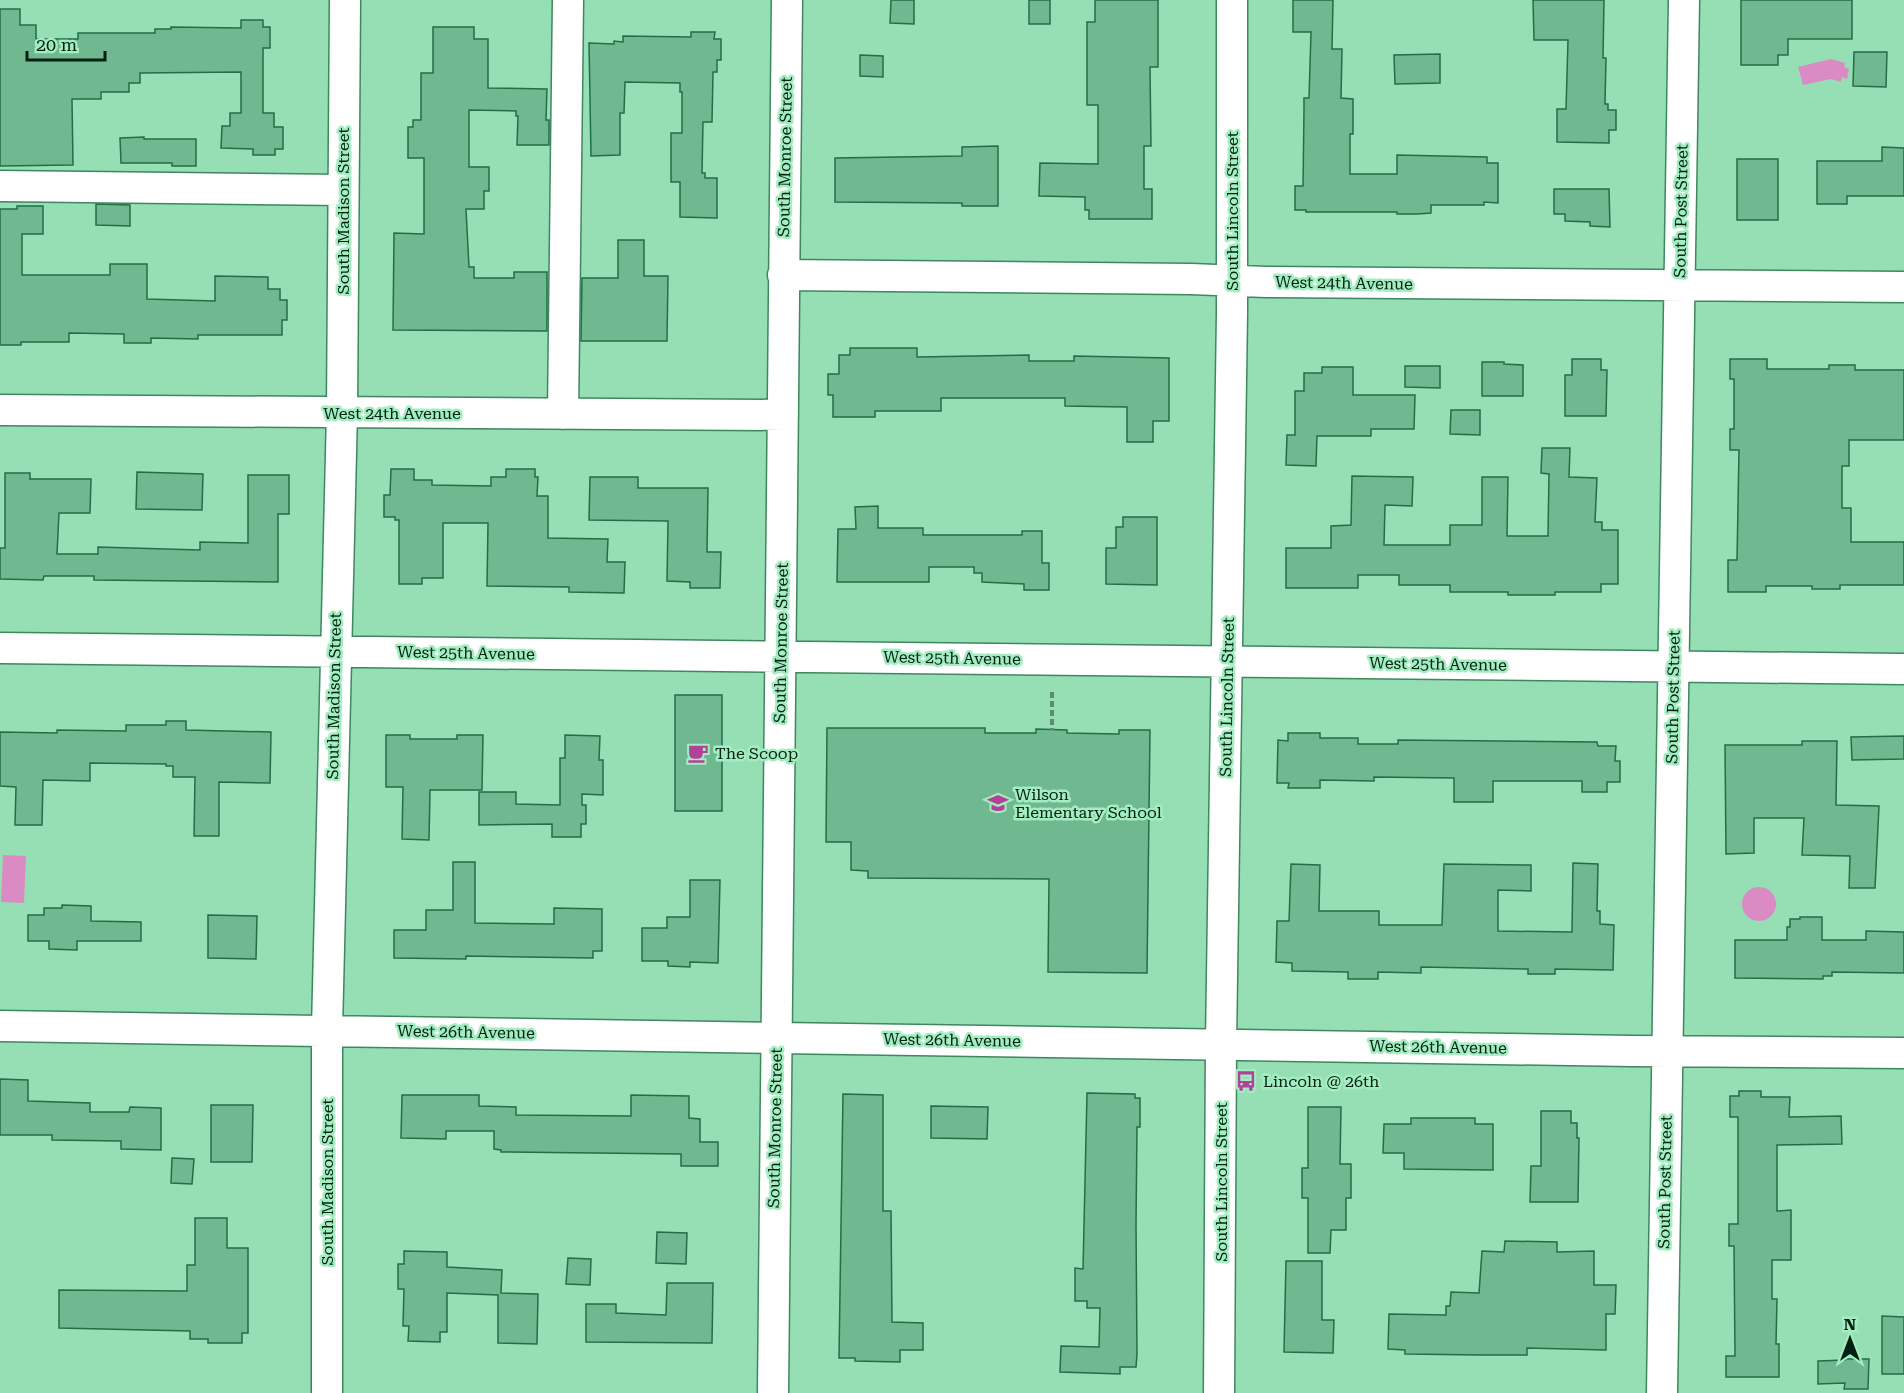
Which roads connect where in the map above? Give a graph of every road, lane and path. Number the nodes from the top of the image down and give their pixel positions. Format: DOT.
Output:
graph roads {
  1 [pos="345,0"];
  2 [pos="568,0"];
  3 [pos="787,0"];
  4 [pos="1232,0"];
  5 [pos="1684,0"];
  6 [pos="0,186"];
  7 [pos="343,190"];
  8 [pos="783,275"];
  9 [pos="1233,281"];
  10 [pos="1680,286"];
  11 [pos="1904,287"];
  12 [pos="0,410"];
  13 [pos="342,412"];
  14 [pos="563,414"];
  15 [pos="783,415"];
  16 [pos="0,648"];
  17 [pos="335,651"];
  18 [pos="781,656"];
  19 [pos="1228,662"];
  20 [pos="1674,668"];
  21 [pos="1904,669"];
  22 [pos="1053,692"];
  23 [pos="1053,730"];
  24 [pos="0,1026"];
  25 [pos="327,1030"];
  26 [pos="776,1037"];
  27 [pos="1221,1044"];
  28 [pos="1667,1051"];
  29 [pos="1904,1053"];
  30 [pos="327,1393"];
  31 [pos="773,1393"];
  32 [pos="1219,1393"];
  33 [pos="1662,1393"];
  1 -- 7 [label="street, South Madison Street"];
  2 -- 14 [label="street"];
  3 -- 8 [label="street, South Monroe Street"];
  4 -- 9 [label="street, South Lincoln Street"];
  5 -- 10 [label="street, South Post Street"];
  6 -- 7 [label="street"];
  7 -- 13 [label="street, South Madison Street"];
  8 -- 9 [label="street, West 24th Avenue"];
  8 -- 15 [label="street, South Monroe Street"];
  9 -- 10 [label="street, West 24th Avenue"];
  9 -- 19 [label="street, South Lincoln Street"];
  10 -- 11 [label="street, West 24th Avenue"];
  10 -- 20 [label="street, South Post Street"];
  12 -- 13 [label="street, West 24th Avenue"];
  13 -- 14 [label="street, West 24th Avenue"];
  13 -- 17 [label="street, South Madison Street"];
  14 -- 15 [label="street, West 24th Avenue"];
  15 -- 18 [label="street, South Monroe Street"];
  16 -- 17 [label="street, West 25th Avenue"];
  17 -- 18 [label="street, West 25th Avenue"];
  17 -- 25 [label="street, South Madison Street"];
  18 -- 19 [label="street, West 25th Avenue"];
  18 -- 26 [label="street, South Monroe Street"];
  19 -- 20 [label="street, West 25th Avenue"];
  19 -- 27 [label="street, South Lincoln Street"];
  20 -- 21 [label="street, West 25th Avenue"];
  20 -- 28 [label="street, South Post Street"];
  22 -- 23 [label="path"];
  24 -- 25 [label="street, West 26th Avenue"];
  25 -- 26 [label="street, West 26th Avenue"];
  25 -- 30 [label="street, South Madison Street"];
  26 -- 27 [label="street, West 26th Avenue"];
  26 -- 31 [label="street, South Monroe Street"];
  27 -- 28 [label="street, West 26th Avenue"];
  27 -- 32 [label="street, South Lincoln Street"];
  28 -- 29 [label="street, West 26th Avenue"];
  28 -- 33 [label="street, South Post Street"];
}
